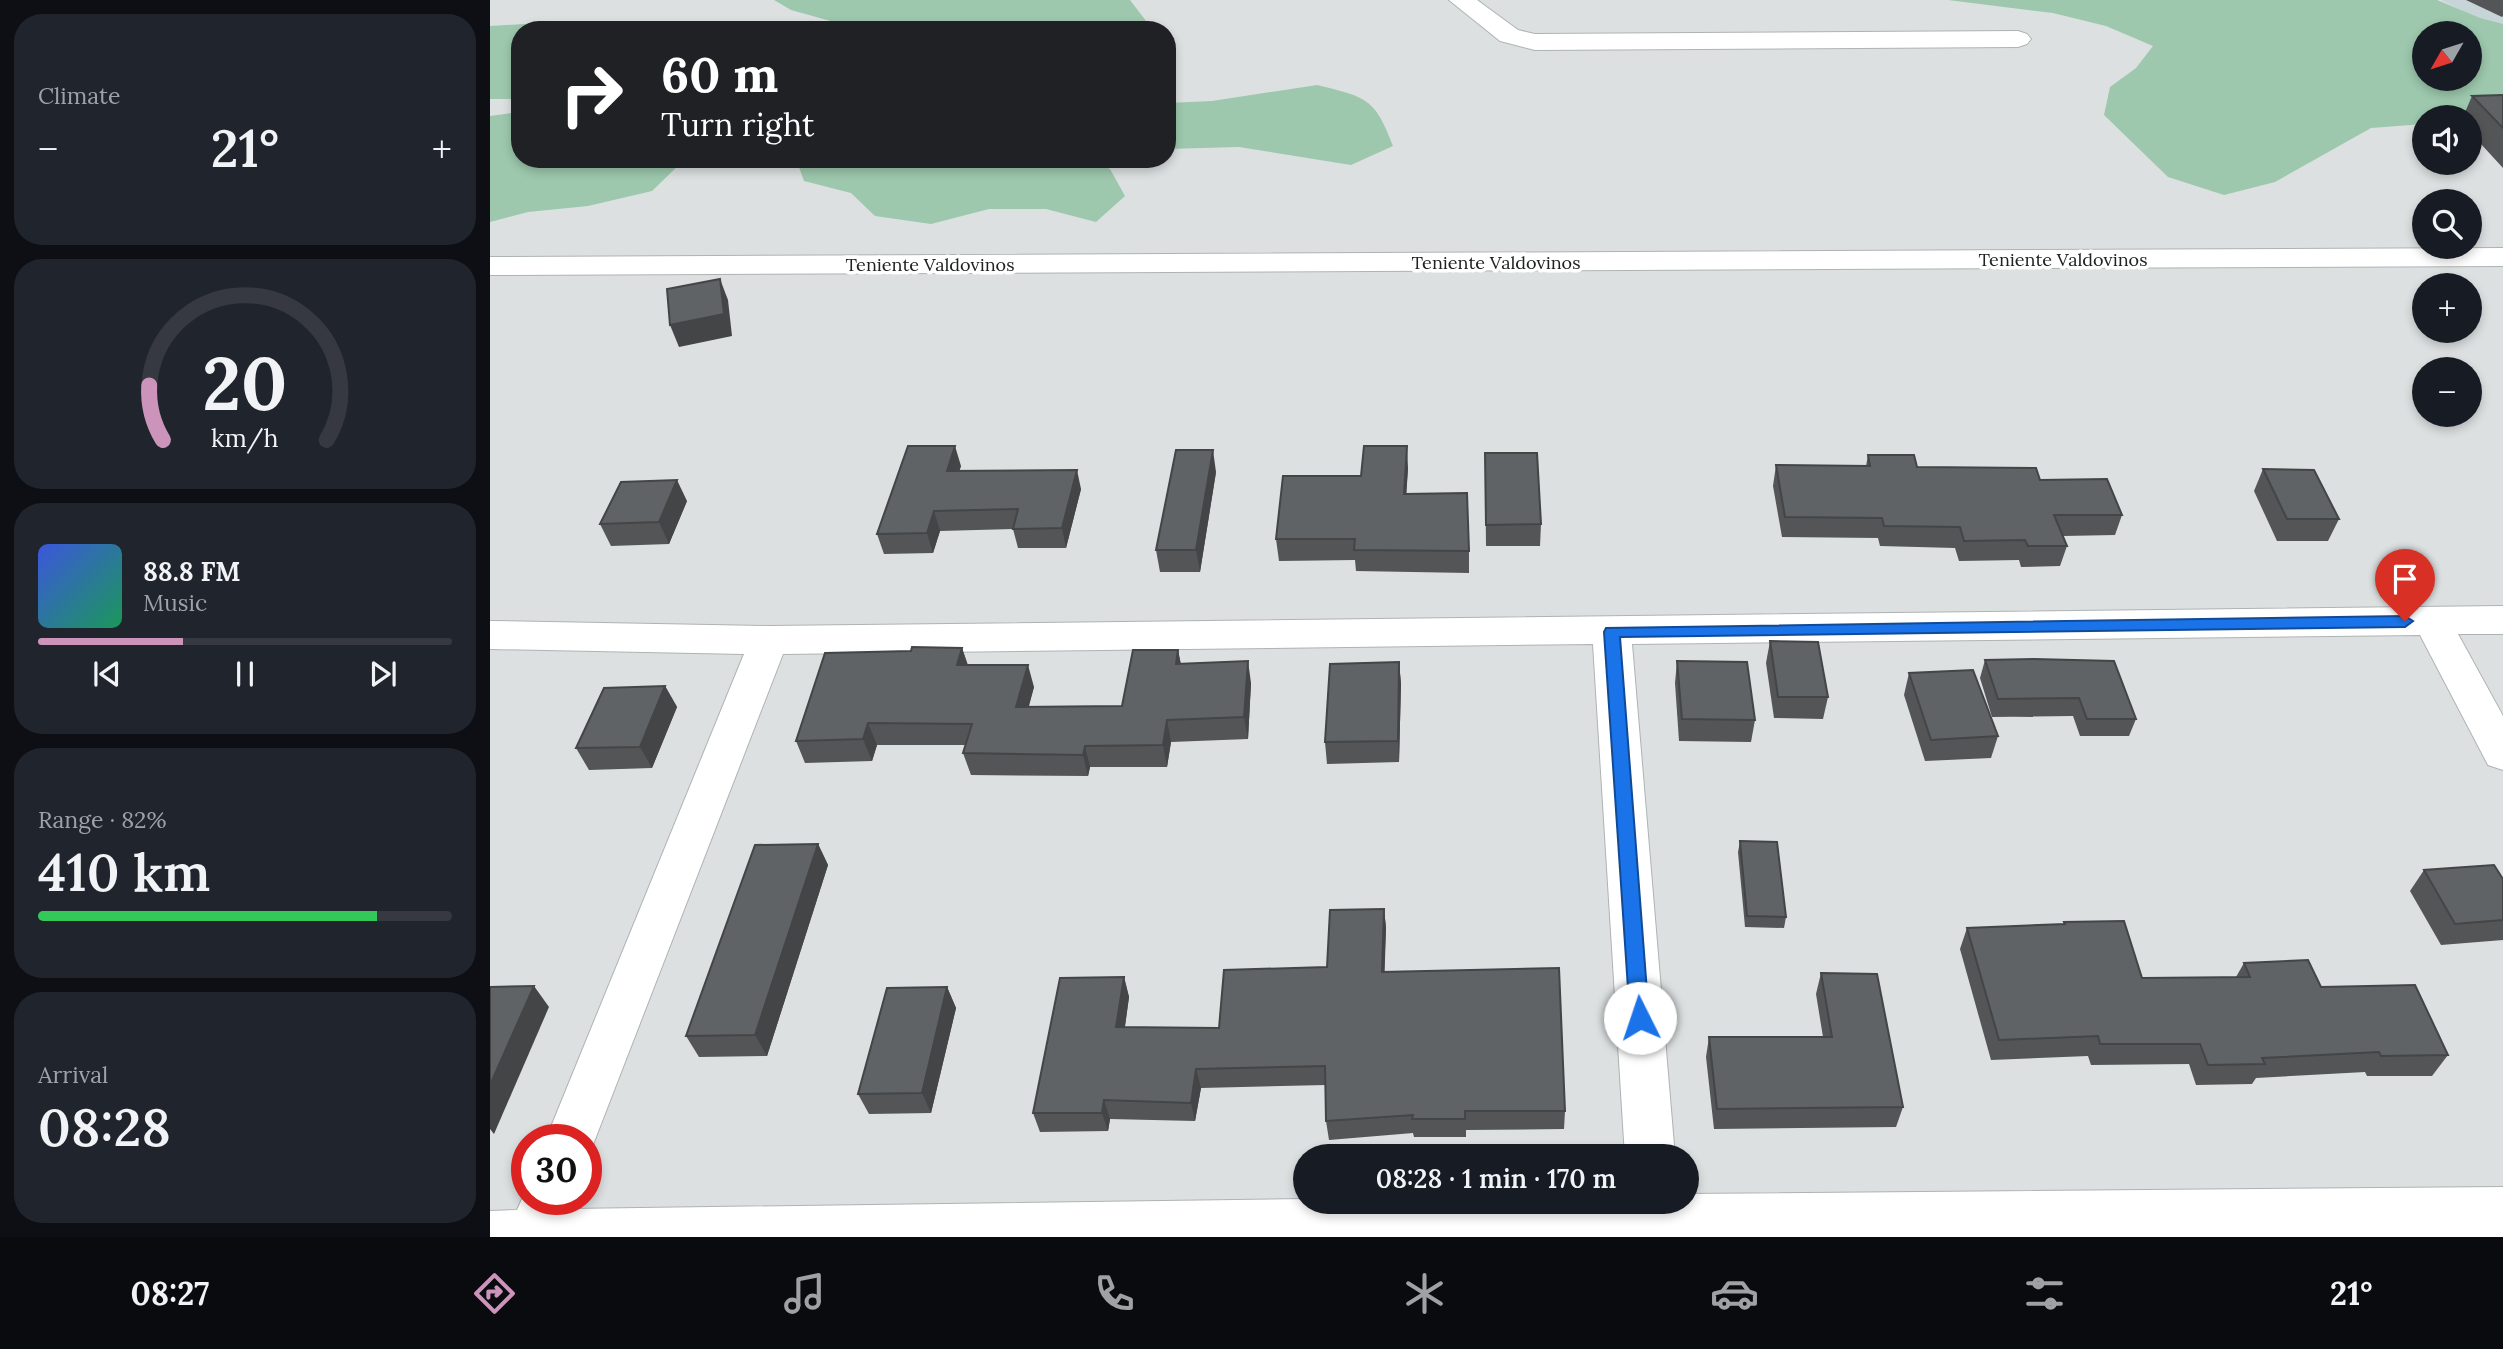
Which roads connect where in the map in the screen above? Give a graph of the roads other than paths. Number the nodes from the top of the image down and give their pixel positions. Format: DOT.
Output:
graph roads {
  1 [pos="1461,0"];
  2 [pos="2018,39"];
  3 [pos="2503,257"];
  4 [pos="490,266"];
  5 [pos="2503,620"];
  6 [pos="2432,621"];
  7 [pos="1612,632"];
  8 [pos="490,635"];
  9 [pos="769,640"];
  10 [pos="2503,754"];
  11 [pos="577,1124"];
  12 [pos="1649,1144"];
  13 [pos="2503,1212"];
  14 [pos="1654,1220"];
  15 [pos="524,1223"];
  1 -- 2 [label="street"];
  3 -- 4 [label="street, Teniente Valdovinos"];
  5 -- 6 [label="street"];
  6 -- 7 [label="street"];
  6 -- 10 [label="street"];
  7 -- 9 [label="street"];
  7 -- 12 [label="street"];
  8 -- 9 [label="street"];
  9 -- 11 [label="street"];
  13 -- 14 [label="street"];
  14 -- 15 [label="street"];
}
